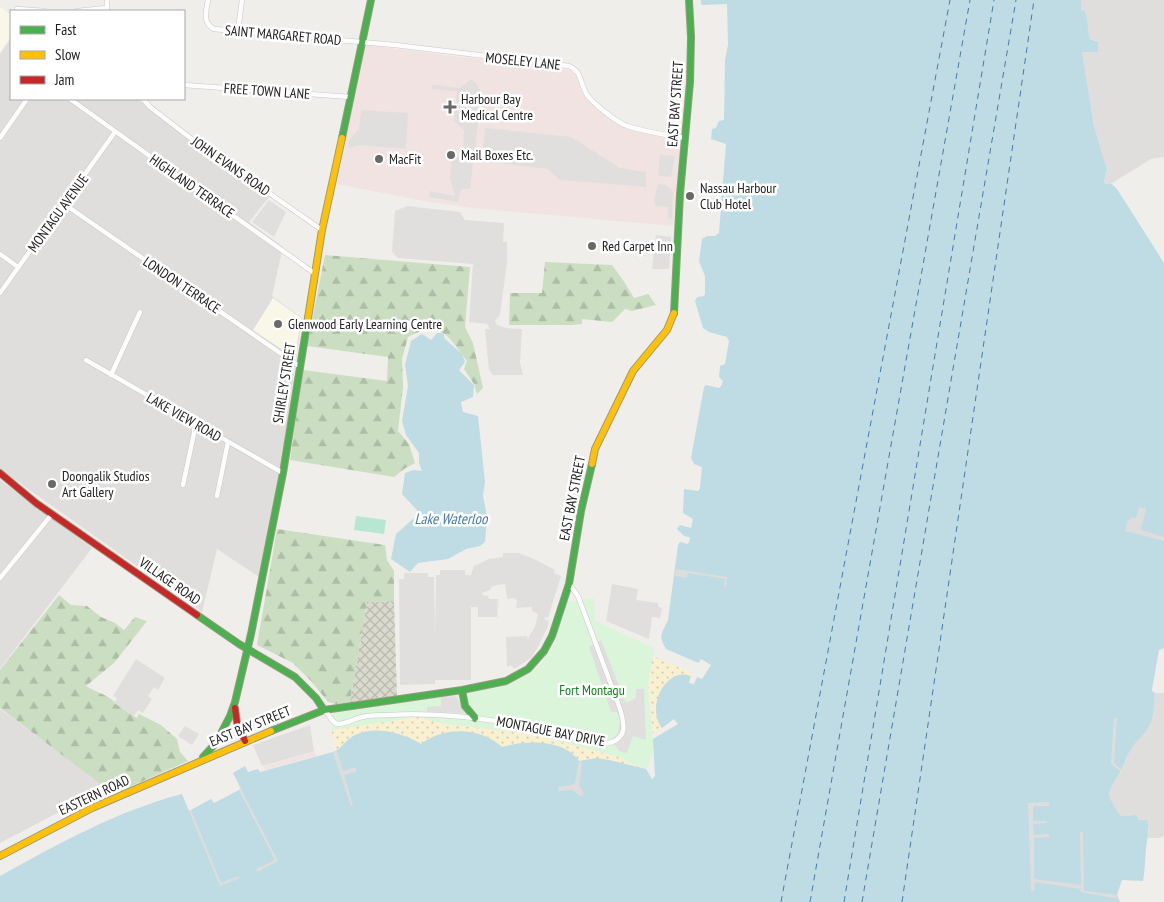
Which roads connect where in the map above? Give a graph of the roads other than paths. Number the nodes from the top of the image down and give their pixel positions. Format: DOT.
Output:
graph roads {
  1 [pos="107,0"];
  2 [pos="208,0"];
  3 [pos="242,0"];
  4 [pos="371,0"];
  5 [pos="689,0"];
  6 [pos="17,9"];
  7 [pos="107,9"];
  8 [pos="31,10"];
  9 [pos="92,10"];
  10 [pos="238,30"];
  11 [pos="362,42"];
  12 [pos="185,85"];
  13 [pos="350,97"];
  14 [pos="27,100"];
  15 [pos="71,100"];
  16 [pos="144,100"];
  17 [pos="115,132"];
  18 [pos="0,138"];
  19 [pos="686,138"];
  20 [pos="64,204"];
  21 [pos="322,230"];
  22 [pos="0,254"];
  23 [pos="18,267"];
  24 [pos="314,273"];
  25 [pos="0,293"];
  26 [pos="140,312"];
  27 [pos="86,360"];
  28 [pos="299,366"];
  29 [pos="111,375"];
  30 [pos="196,424"];
  31 [pos="228,442"];
  32 [pos="283,473"];
  33 [pos="0,474"];
  34 [pos="184,485"];
  35 [pos="217,496"];
  36 [pos="52,514"];
  37 [pos="0,578"];
  38 [pos="569,584"];
  39 [pos="247,650"];
  40 [pos="462,690"];
  41 [pos="235,702"];
  42 [pos="324,710"];
  43 [pos="475,718"];
  44 [pos="245,741"];
  45 [pos="200,761"];
  46 [pos="0,856"];
  1 -- 7 [label="street"];
  2 -- 10 [label="street, SAINT MARGARET ROAD"];
  3 -- 10 [label="street"];
  4 -- 11 [label="main road, SHIRLEY STREET"];
  5 -- 19 [label="main road, EAST BAY STREET"];
  6 -- 8 [label="street"];
  7 -- 9 [label="street"];
  10 -- 11 [label="street, SAINT MARGARET ROAD"];
  11 -- 13 [label="main road, SHIRLEY STREET"];
  11 -- 19 [label="street, MOSELEY LANE"];
  12 -- 13 [label="street, FREE TOWN LANE"];
  13 -- 21 [label="main road, SHIRLEY STREET"];
  14 -- 18 [label="street"];
  15 -- 17 [label="street, HIGHLAND TERRACE"];
  16 -- 21 [label="street, JOHN EVANS ROAD"];
  17 -- 20 [label="street, MONTAGU AVENUE"];
  17 -- 24 [label="street, HIGHLAND TERRACE"];
  19 -- 38 [label="main road, EAST BAY STREET"];
  20 -- 23 [label="street, MONTAGU AVENUE"];
  20 -- 28 [label="street, LONDON TERRACE"];
  21 -- 24 [label="main road, SHIRLEY STREET"];
  22 -- 23 [label="street"];
  23 -- 25 [label="street, MONTAGU AVENUE"];
  24 -- 28 [label="main road, SHIRLEY STREET"];
  26 -- 29 [label="street"];
  27 -- 29 [label="street, LAKE VIEW ROAD"];
  28 -- 32 [label="main road, SHIRLEY STREET"];
  29 -- 30 [label="street, LAKE VIEW ROAD"];
  30 -- 31 [label="street, LAKE VIEW ROAD"];
  30 -- 34 [label="street"];
  31 -- 32 [label="street, LAKE VIEW ROAD"];
  31 -- 35 [label="street"];
  32 -- 39 [label="main road, SHIRLEY STREET"];
  33 -- 36 [label="main road, VILLAGE ROAD"];
  36 -- 37 [label="street"];
  36 -- 39 [label="main road, VILLAGE ROAD"];
  38 -- 40 [label="main road, EAST BAY STREET"];
  38 -- 43 [label="street, MONTAGUE BAY DRIVE"];
  39 -- 41 [label="main road, SHIRLEY STREET"];
  39 -- 42 [label="main road, VILLAGE ROAD"];
  40 -- 42 [label="main road, EAST BAY STREET"];
  40 -- 43 [label="main road"];
  41 -- 44 [label="main road"];
  41 -- 45 [label="main road, SHIRLEY STREET"];
  42 -- 43 [label="street, MONTAGUE BAY DRIVE"];
  42 -- 44 [label="main road, EAST BAY STREET"];
  44 -- 45 [label="main road, EAST BAY STREET"];
  45 -- 46 [label="main road, EASTERN ROAD"];
}
